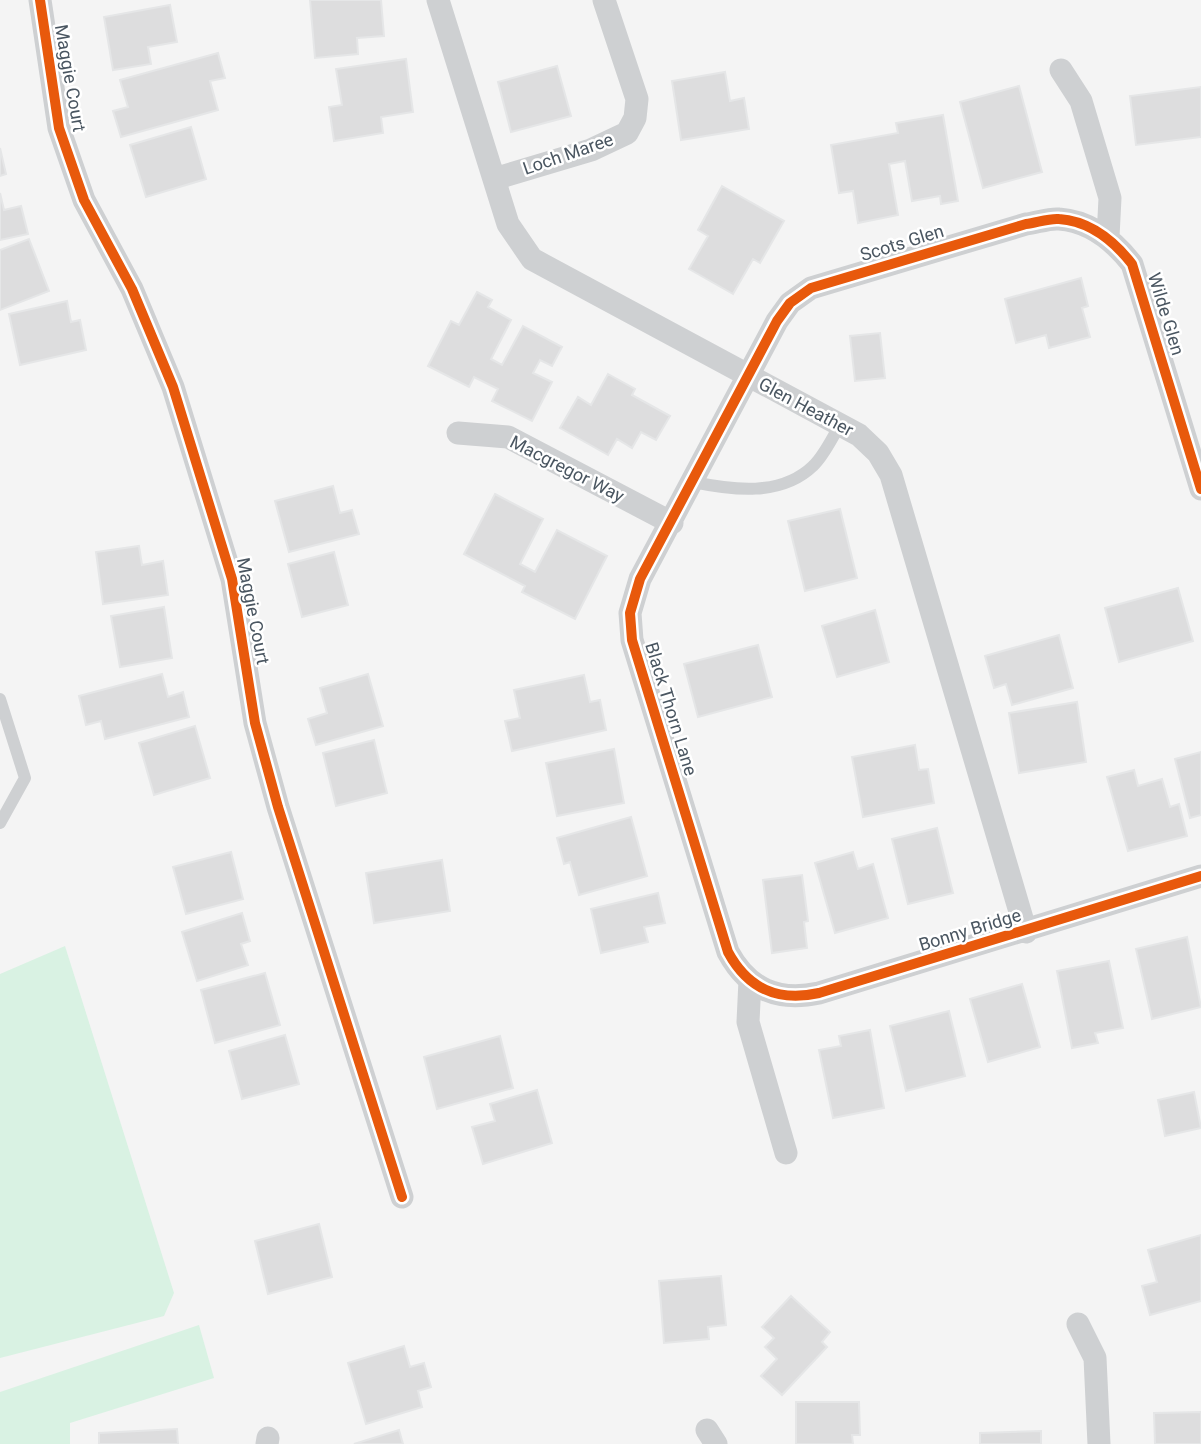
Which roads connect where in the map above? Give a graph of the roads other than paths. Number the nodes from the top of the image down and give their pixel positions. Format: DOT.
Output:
graph roads {
  1 [pos="40,0"];
  2 [pos="438,0"];
  3 [pos="604,0"];
  4 [pos="1061,70"];
  5 [pos="494,179"];
  6 [pos="1108,237"];
  7 [pos="750,377"];
  8 [pos="840,425"];
  9 [pos="458,433"];
  10 [pos="693,482"];
  11 [pos="1201,489"];
  12 [pos="672,523"];
  13 [pos="0,699"];
  14 [pos="0,823"];
  15 [pos="1201,876"];
  16 [pos="1026,932"];
  17 [pos="750,981"];
  18 [pos="786,1153"];
  19 [pos="402,1197"];
  20 [pos="1078,1324"];
  21 [pos="1098,1444"];
  1 -- 19 [label="street, Maggie Court"];
  2 -- 5 [label="street, Glen Heather"];
  3 -- 5 [label="street, Loch Maree"];
  4 -- 6 [label="street"];
  5 -- 7 [label="street, Glen Heather"];
  6 -- 7 [label="street, Scots Glen"];
  6 -- 11 [label="street, Wilde Glen"];
  7 -- 8 [label="street, Glen Heather"];
  7 -- 10 [label="street, Black Thorn Lane"];
  8 -- 10 [label="lane"];
  8 -- 16 [label="street, Glen Heather"];
  9 -- 12 [label="street, Macgregor Way"];
  10 -- 12 [label="street, Black Thorn Lane"];
  12 -- 17 [label="street, Black Thorn Lane"];
  13 -- 14 [label="lane"];
  15 -- 16 [label="street, Bonny Bridge"];
  16 -- 17 [label="street, Bonny Bridge"];
  17 -- 18 [label="street"];
  20 -- 21 [label="street"];
}
